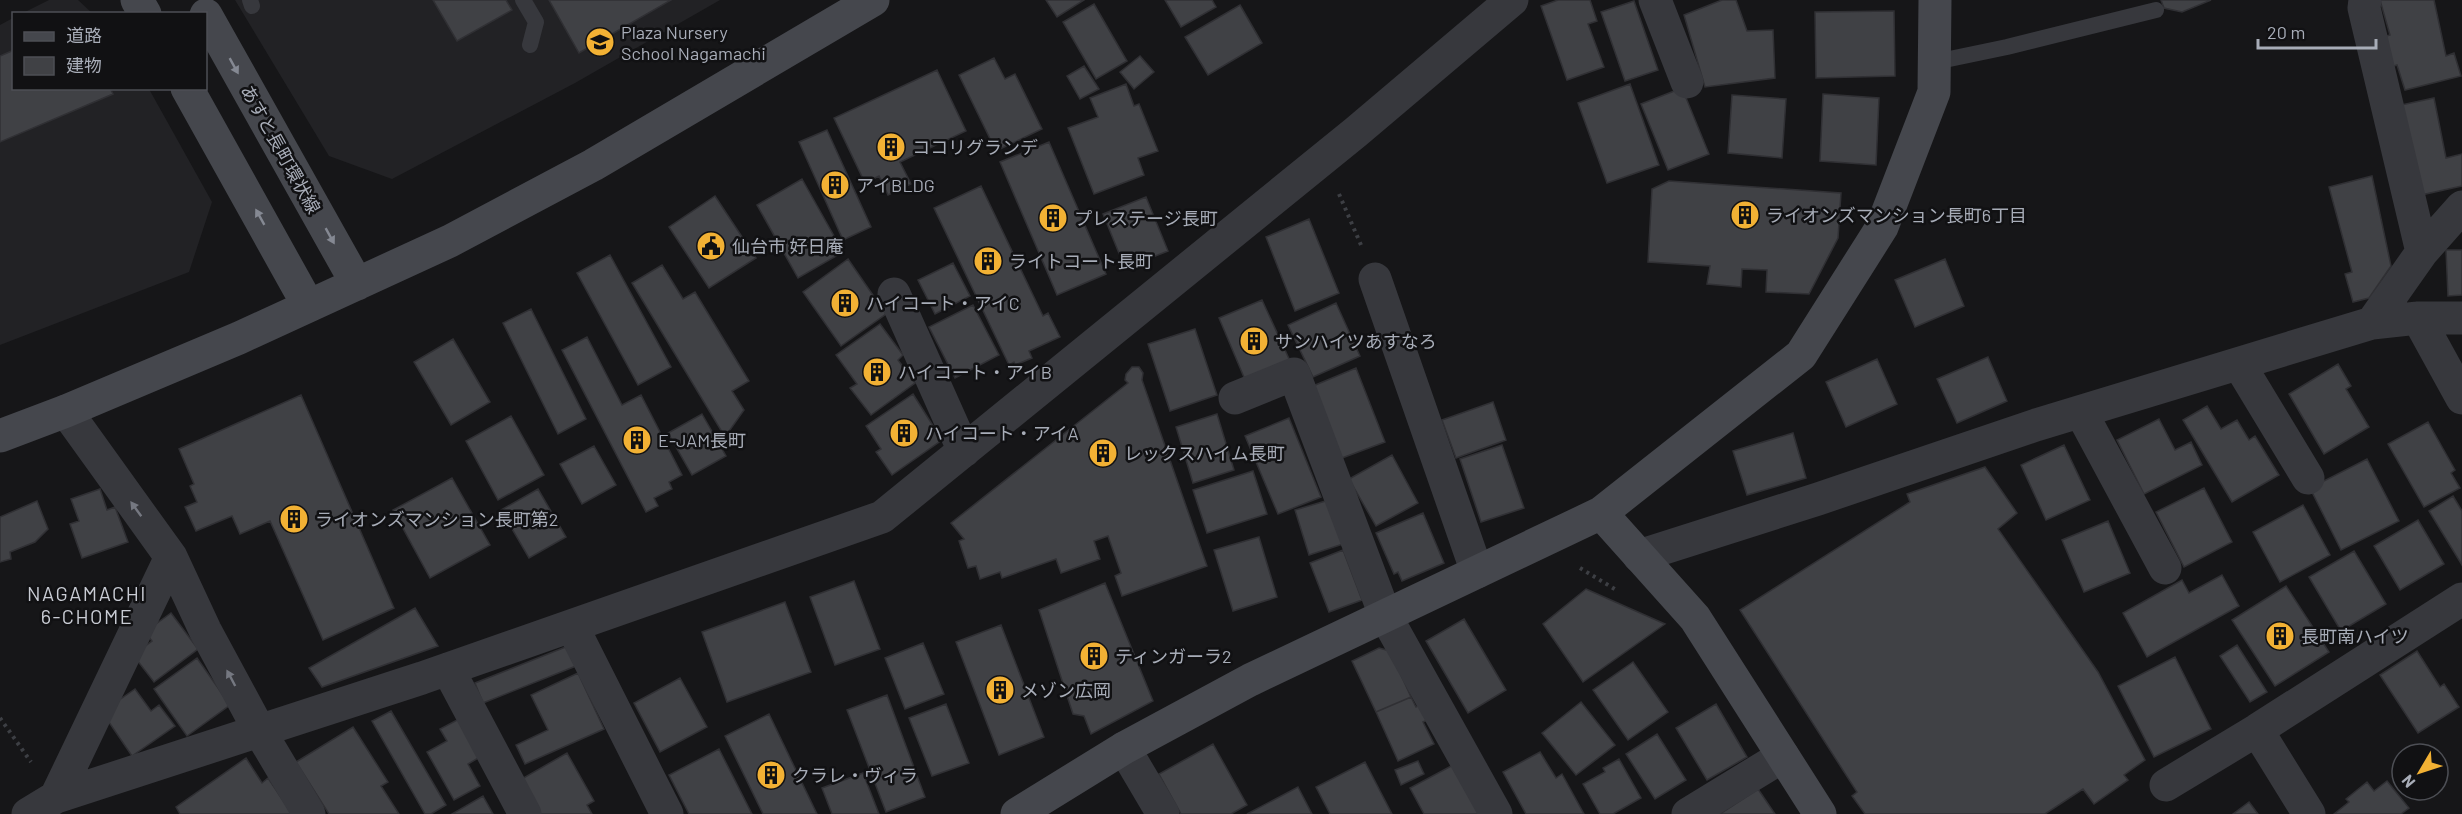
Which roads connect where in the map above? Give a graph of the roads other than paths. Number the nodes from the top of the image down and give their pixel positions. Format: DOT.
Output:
graph roads {
  1 [pos="523,0"];
  2 [pos="873,0"];
  3 [pos="1512,0"];
  4 [pos="1655,0"];
  5 [pos="1935,0"];
  6 [pos="2365,0"];
  7 [pos="2156,10"];
  8 [pos="207,18"];
  9 [pos="530,45"];
  10 [pos="1935,62"];
  11 [pos="1686,82"];
  12 [pos="188,90"];
  13 [pos="2462,207"];
  14 [pos="2422,252"];
  15 [pos="1375,279"];
  16 [pos="357,284"];
  17 [pos="894,294"];
  18 [pos="308,305"];
  19 [pos="2418,318"];
  20 [pos="2462,318"];
  21 [pos="2372,323"];
  22 [pos="2239,364"];
  23 [pos="1235,398"];
  24 [pos="2462,398"];
  25 [pos="66,411"];
  26 [pos="2081,412"];
  27 [pos="0,436"];
  28 [pos="964,451"];
  29 [pos="2308,477"];
  30 [pos="1601,513"];
  31 [pos="1639,556"];
  32 [pos="171,557"];
  33 [pos="2165,568"];
  34 [pos="1477,572"];
  35 [pos="2462,599"];
  36 [pos="1385,615"];
  37 [pos="572,626"];
  38 [pos="448,669"];
  39 [pos="259,730"];
  40 [pos="2257,730"];
  41 [pos="1124,748"];
  42 [pos="1783,756"];
  43 [pos="2166,785"];
  44 [pos="56,797"];
  45 [pos="28,814"];
  46 [pos="309,814"];
  47 [pos="525,814"];
  48 [pos="668,814"];
  49 [pos="1017,814"];
  50 [pos="1163,814"];
  51 [pos="1496,814"];
  52 [pos="1688,814"];
  53 [pos="1820,814"];
  54 [pos="2309,814"];
  1 -- 9 [label="lane"];
  2 -- 16 [label="street"];
  3 -- 28 [label="street"];
  4 -- 11 [label="street"];
  5 -- 10 [label="street"];
  6 -- 14 [label="street"];
  7 -- 10 [label="lane"];
  8 -- 16 [label="street, あすと長町環状線, one-way"];
  10 -- 30 [label="street"];
  18 -- 12 [label="street, one-way"];
  13 -- 14 [label="street"];
  14 -- 21 [label="street"];
  15 -- 34 [label="street"];
  16 -- 18 [label="street"];
  17 -- 28 [label="street"];
  18 -- 25 [label="street"];
  19 -- 20 [label="street"];
  19 -- 21 [label="street"];
  19 -- 24 [label="street"];
  21 -- 22 [label="street"];
  22 -- 26 [label="street"];
  22 -- 29 [label="street"];
  23 -- 36 [label="street"];
  25 -- 27 [label="street"];
  32 -- 25 [label="street, one-way"];
  26 -- 31 [label="street"];
  26 -- 33 [label="street"];
  28 -- 37 [label="street"];
  30 -- 31 [label="street"];
  30 -- 34 [label="street"];
  31 -- 42 [label="street"];
  39 -- 32 [label="street, one-way"];
  32 -- 44 [label="street"];
  34 -- 36 [label="street"];
  35 -- 40 [label="street"];
  36 -- 41 [label="street"];
  36 -- 51 [label="street"];
  37 -- 38 [label="street"];
  37 -- 48 [label="street"];
  38 -- 39 [label="street"];
  38 -- 47 [label="street"];
  39 -- 44 [label="street"];
  39 -- 46 [label="street"];
  40 -- 43 [label="street"];
  40 -- 54 [label="street"];
  41 -- 49 [label="street"];
  41 -- 50 [label="street"];
  42 -- 52 [label="street"];
  42 -- 53 [label="street"];
  44 -- 45 [label="street"];
}
